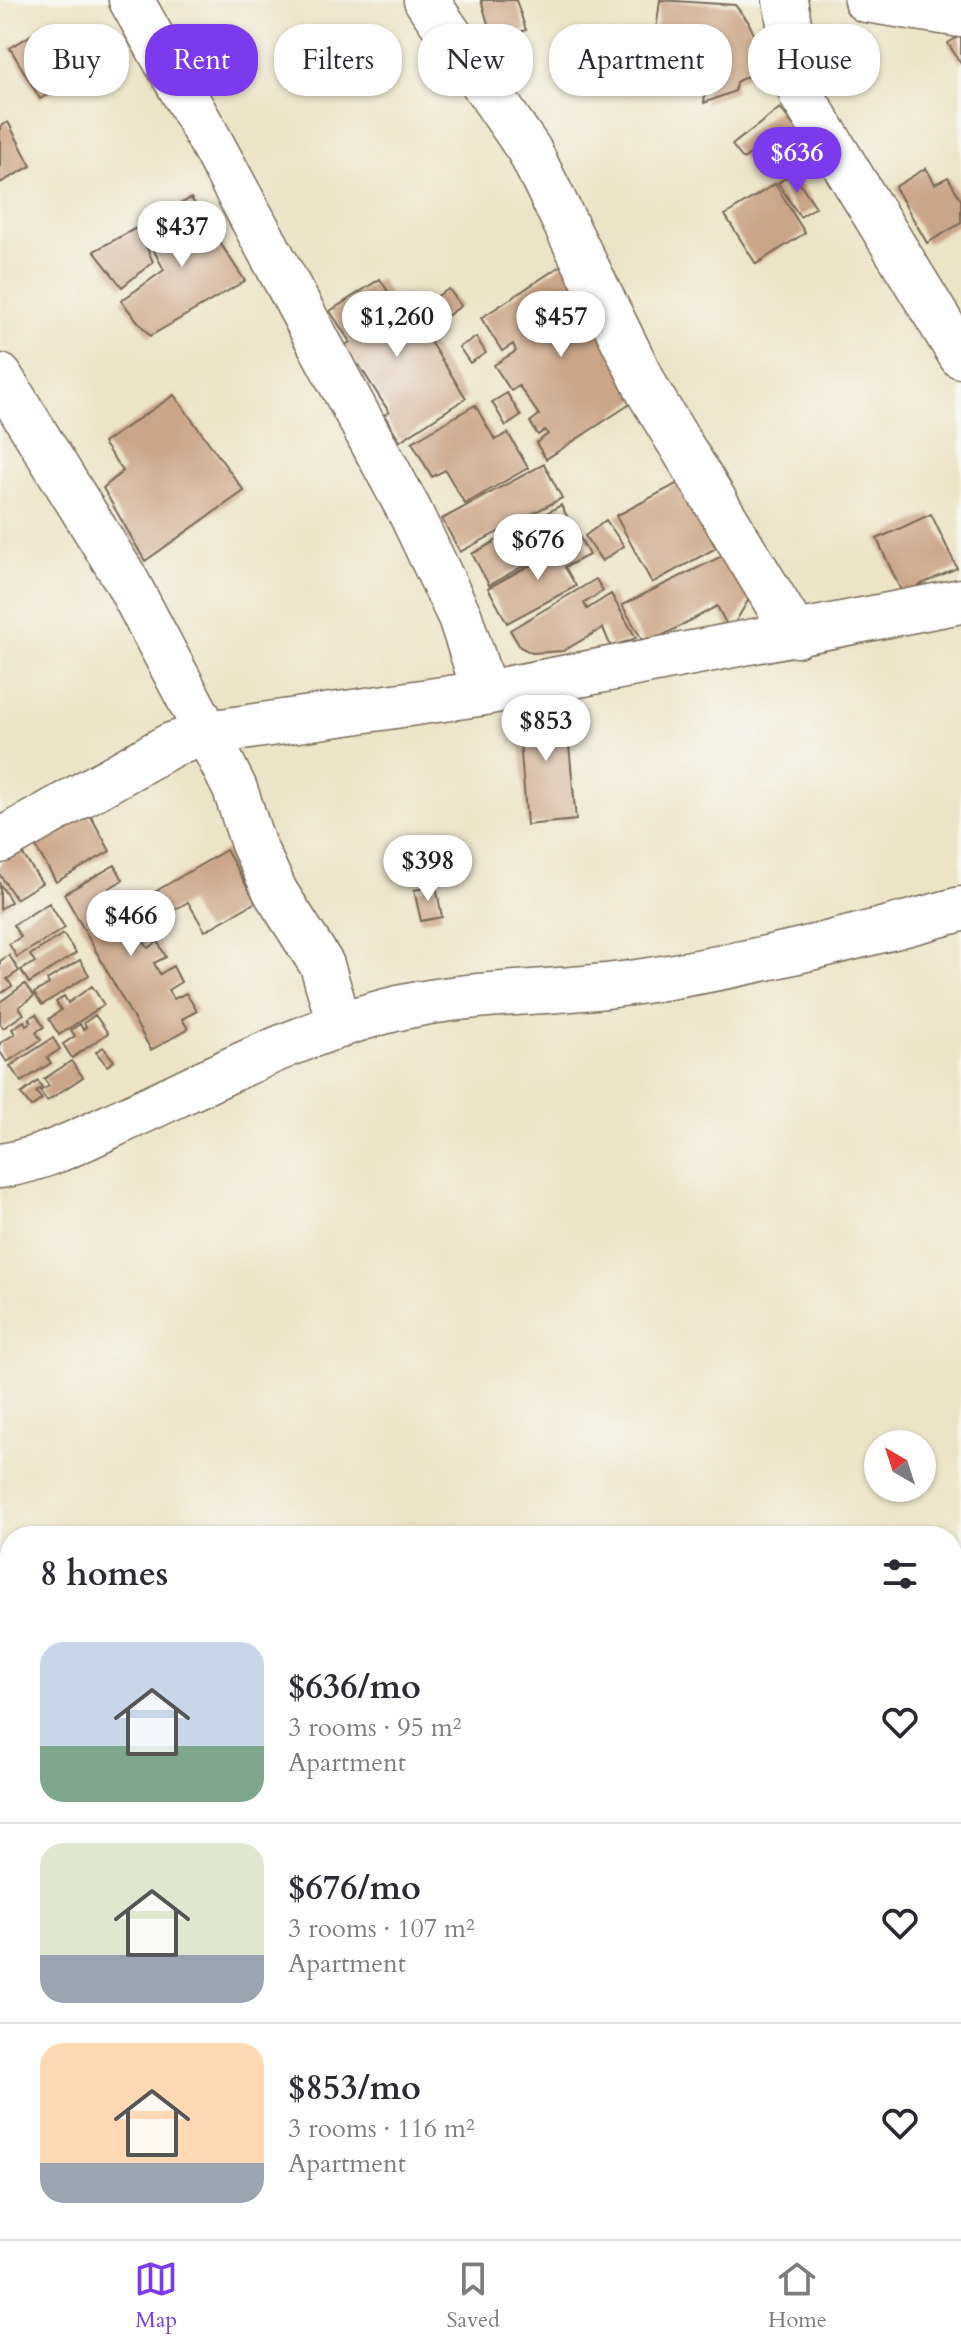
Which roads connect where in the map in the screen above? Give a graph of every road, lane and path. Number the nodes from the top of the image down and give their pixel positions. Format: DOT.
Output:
graph roads {
  1 [pos="131,0"];
  2 [pos="426,0"];
  3 [pos="785,0"];
  4 [pos="866,0"];
  5 [pos="961,15"];
  6 [pos="961,356"];
  7 [pos="0,376"];
  8 [pos="961,601"];
  9 [pos="796,635"];
  10 [pos="485,693"];
  11 [pos="207,733"];
  12 [pos="0,841"];
  13 [pos="961,909"];
  14 [pos="340,1026"];
  15 [pos="0,1166"];
  1 -- 10 [label="street"];
  2 -- 9 [label="street"];
  3 -- 6 [label="street"];
  4 -- 5 [label="street"];
  7 -- 11 [label="street"];
  8 -- 9 [label="street"];
  9 -- 10 [label="street"];
  10 -- 11 [label="street"];
  11 -- 12 [label="street"];
  11 -- 14 [label="street"];
  13 -- 14 [label="street"];
  14 -- 15 [label="street"];
}
